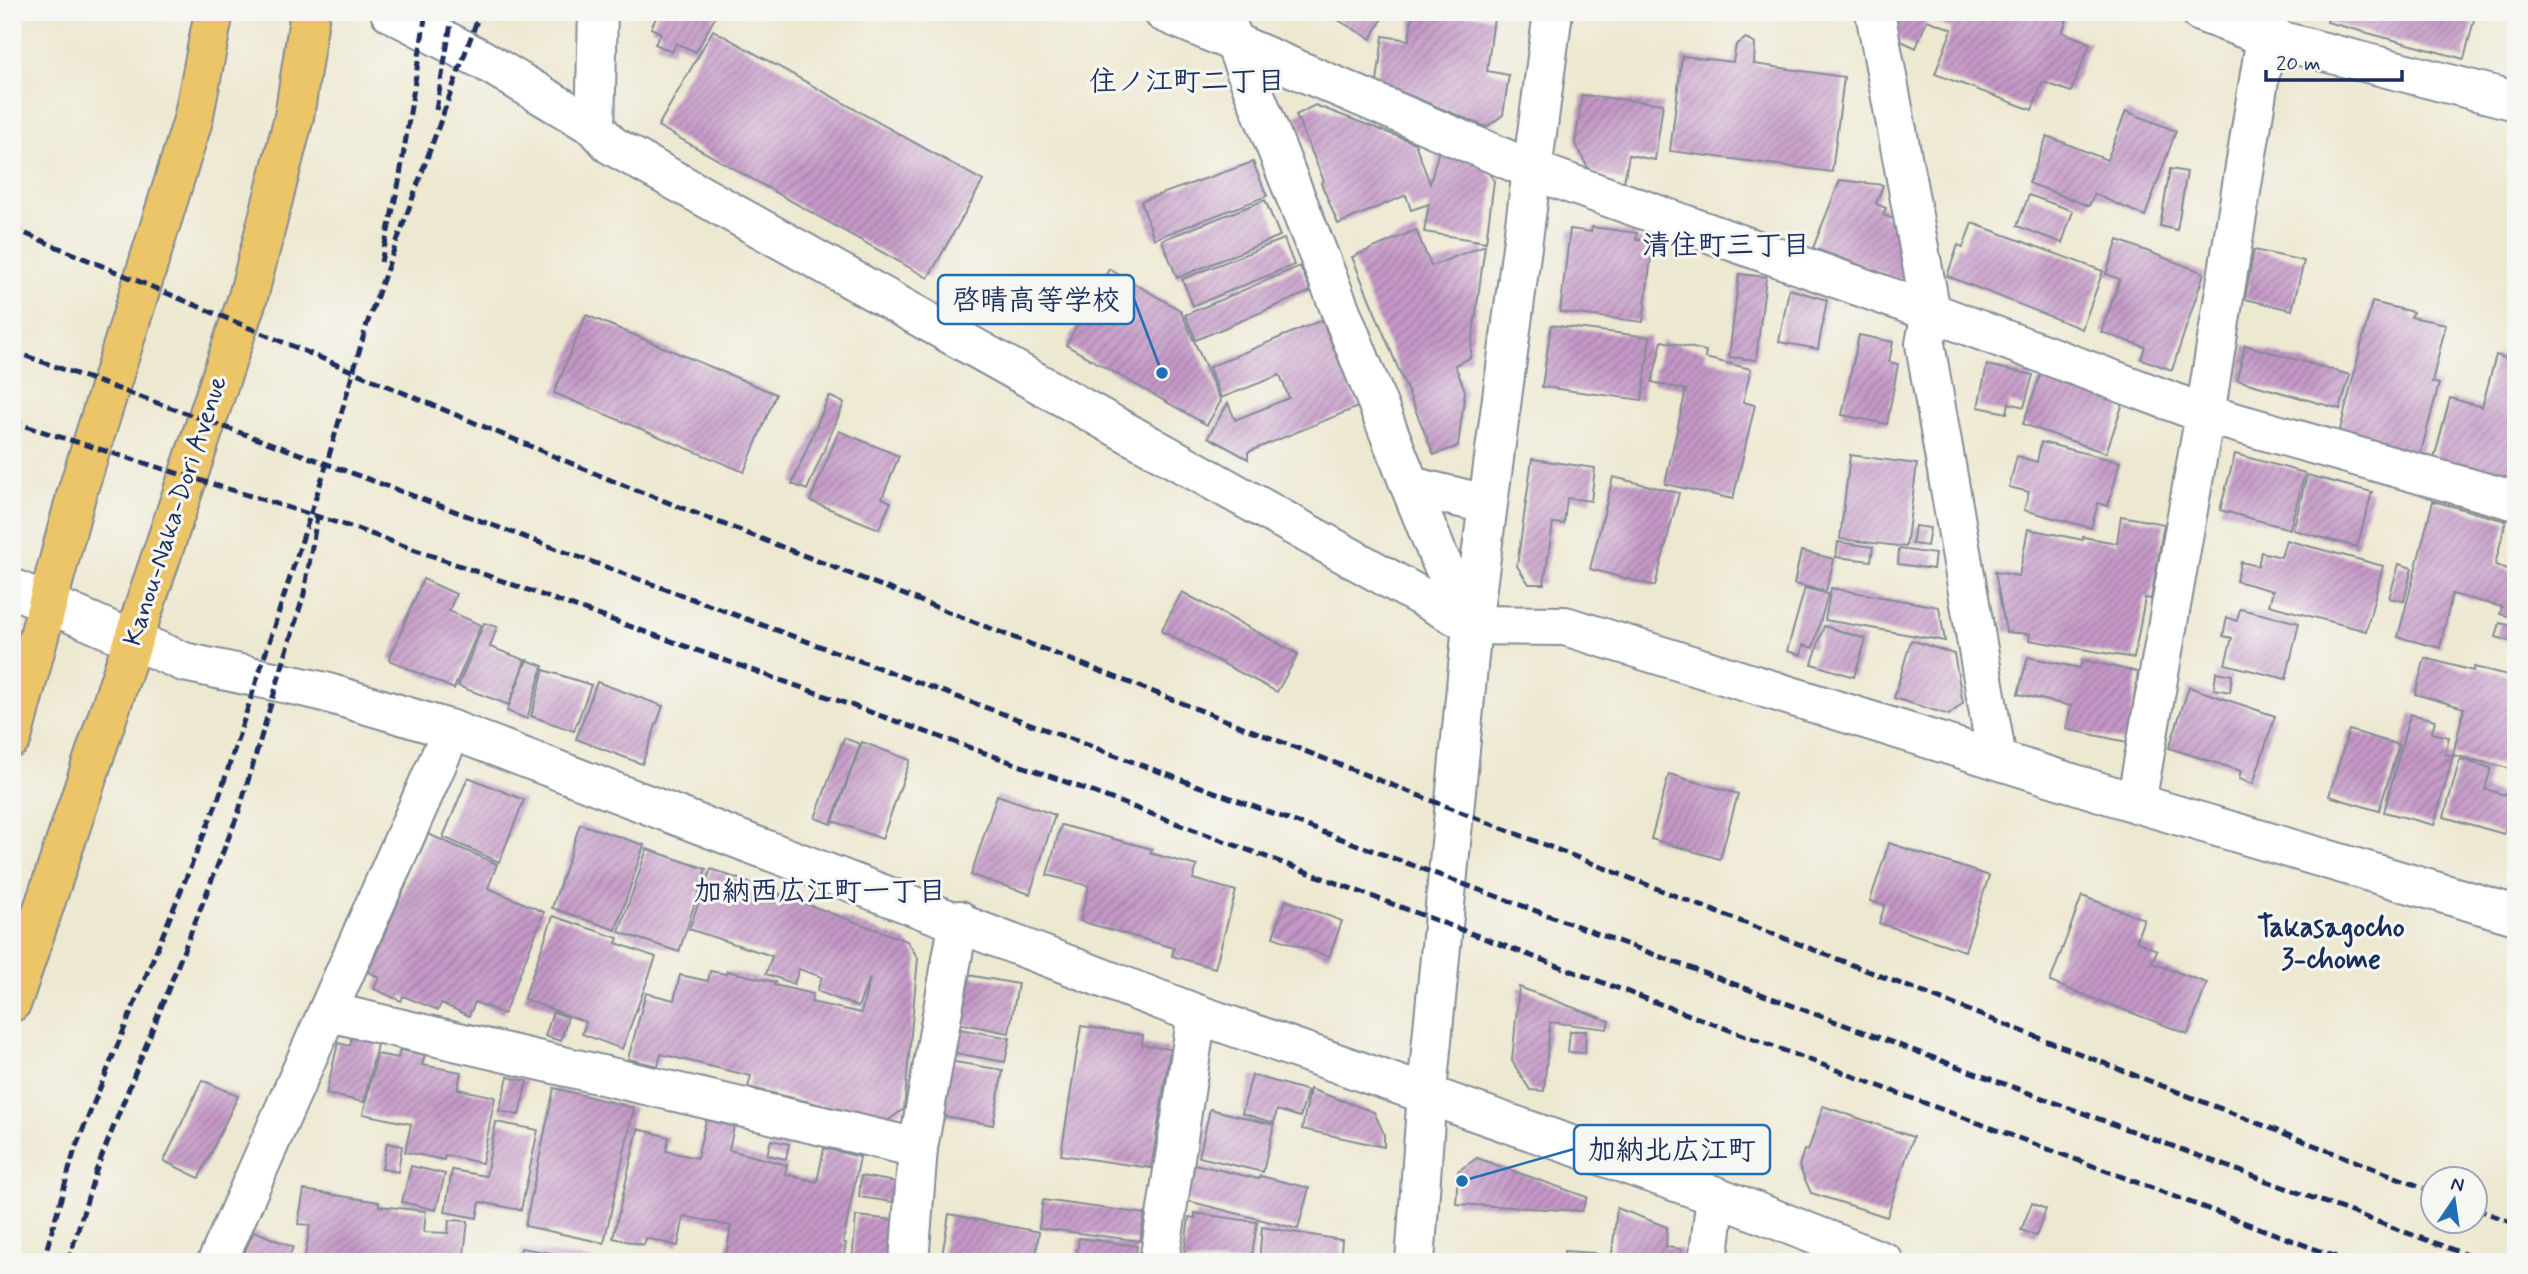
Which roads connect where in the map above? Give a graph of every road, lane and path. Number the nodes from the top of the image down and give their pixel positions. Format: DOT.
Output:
graph roads {
  1 [pos="214,12"];
  2 [pos="310,12"];
  3 [pos="390,12"];
  4 [pos="598,12"];
  5 [pos="1163,12"];
  6 [pos="1553,12"];
  7 [pos="1875,12"];
  8 [pos="2200,12"];
  9 [pos="2268,25"];
  10 [pos="1229,28"];
  11 [pos="2516,101"];
  12 [pos="595,128"];
  13 [pos="1532,170"];
  14 [pos="1931,312"];
  15 [pos="2205,414"];
  16 [pos="1410,486"];
  17 [pos="2516,501"];
  18 [pos="1486,504"];
  19 [pos="12,588"];
  20 [pos="47,603"];
  21 [pos="1472,625"];
  22 [pos="133,642"];
  23 [pos="452,730"];
  24 [pos="12,738"];
  25 [pos="1997,759"];
  26 [pos="2136,803"];
  27 [pos="2516,915"];
  28 [pos="960,920"];
  29 [pos="12,1002"];
  30 [pos="329,1012"];
  31 [pos="1197,1014"];
  32 [pos="1427,1092"];
  33 [pos="918,1148"];
  34 [pos="1716,1196"];
  35 [pos="218,1262"];
  36 [pos="909,1262"];
  37 [pos="1159,1262"];
  38 [pos="1415,1262"];
  39 [pos="1708,1262"];
  40 [pos="1884,1262"];
  1 -- 20 [label="highway"];
  2 -- 22 [label="highway, Kanou-Naka-Dori Avenue"];
  3 -- 12 [label="street"];
  4 -- 12 [label="street"];
  5 -- 10 [label="street"];
  6 -- 13 [label="street"];
  7 -- 14 [label="street"];
  8 -- 9 [label="street"];
  9 -- 11 [label="street"];
  9 -- 15 [label="street"];
  10 -- 13 [label="street"];
  10 -- 16 [label="street"];
  12 -- 21 [label="street"];
  13 -- 14 [label="street"];
  13 -- 18 [label="street"];
  14 -- 15 [label="street"];
  14 -- 25 [label="street"];
  15 -- 17 [label="street"];
  15 -- 26 [label="street"];
  16 -- 18 [label="street"];
  16 -- 21 [label="street"];
  18 -- 21 [label="street"];
  19 -- 20 [label="street"];
  20 -- 22 [label="street"];
  20 -- 24 [label="highway"];
  21 -- 25 [label="street"];
  21 -- 32 [label="street"];
  22 -- 23 [label="street"];
  22 -- 29 [label="highway, Kanou-Naka-Dori Avenue"];
  23 -- 28 [label="street"];
  23 -- 30 [label="street"];
  25 -- 26 [label="street"];
  26 -- 27 [label="street"];
  28 -- 31 [label="street"];
  28 -- 33 [label="street"];
  30 -- 33 [label="street"];
  30 -- 35 [label="street"];
  31 -- 32 [label="street"];
  31 -- 37 [label="street"];
  32 -- 34 [label="street"];
  32 -- 38 [label="street"];
  33 -- 36 [label="street"];
  34 -- 39 [label="street"];
  34 -- 40 [label="street"];
}
